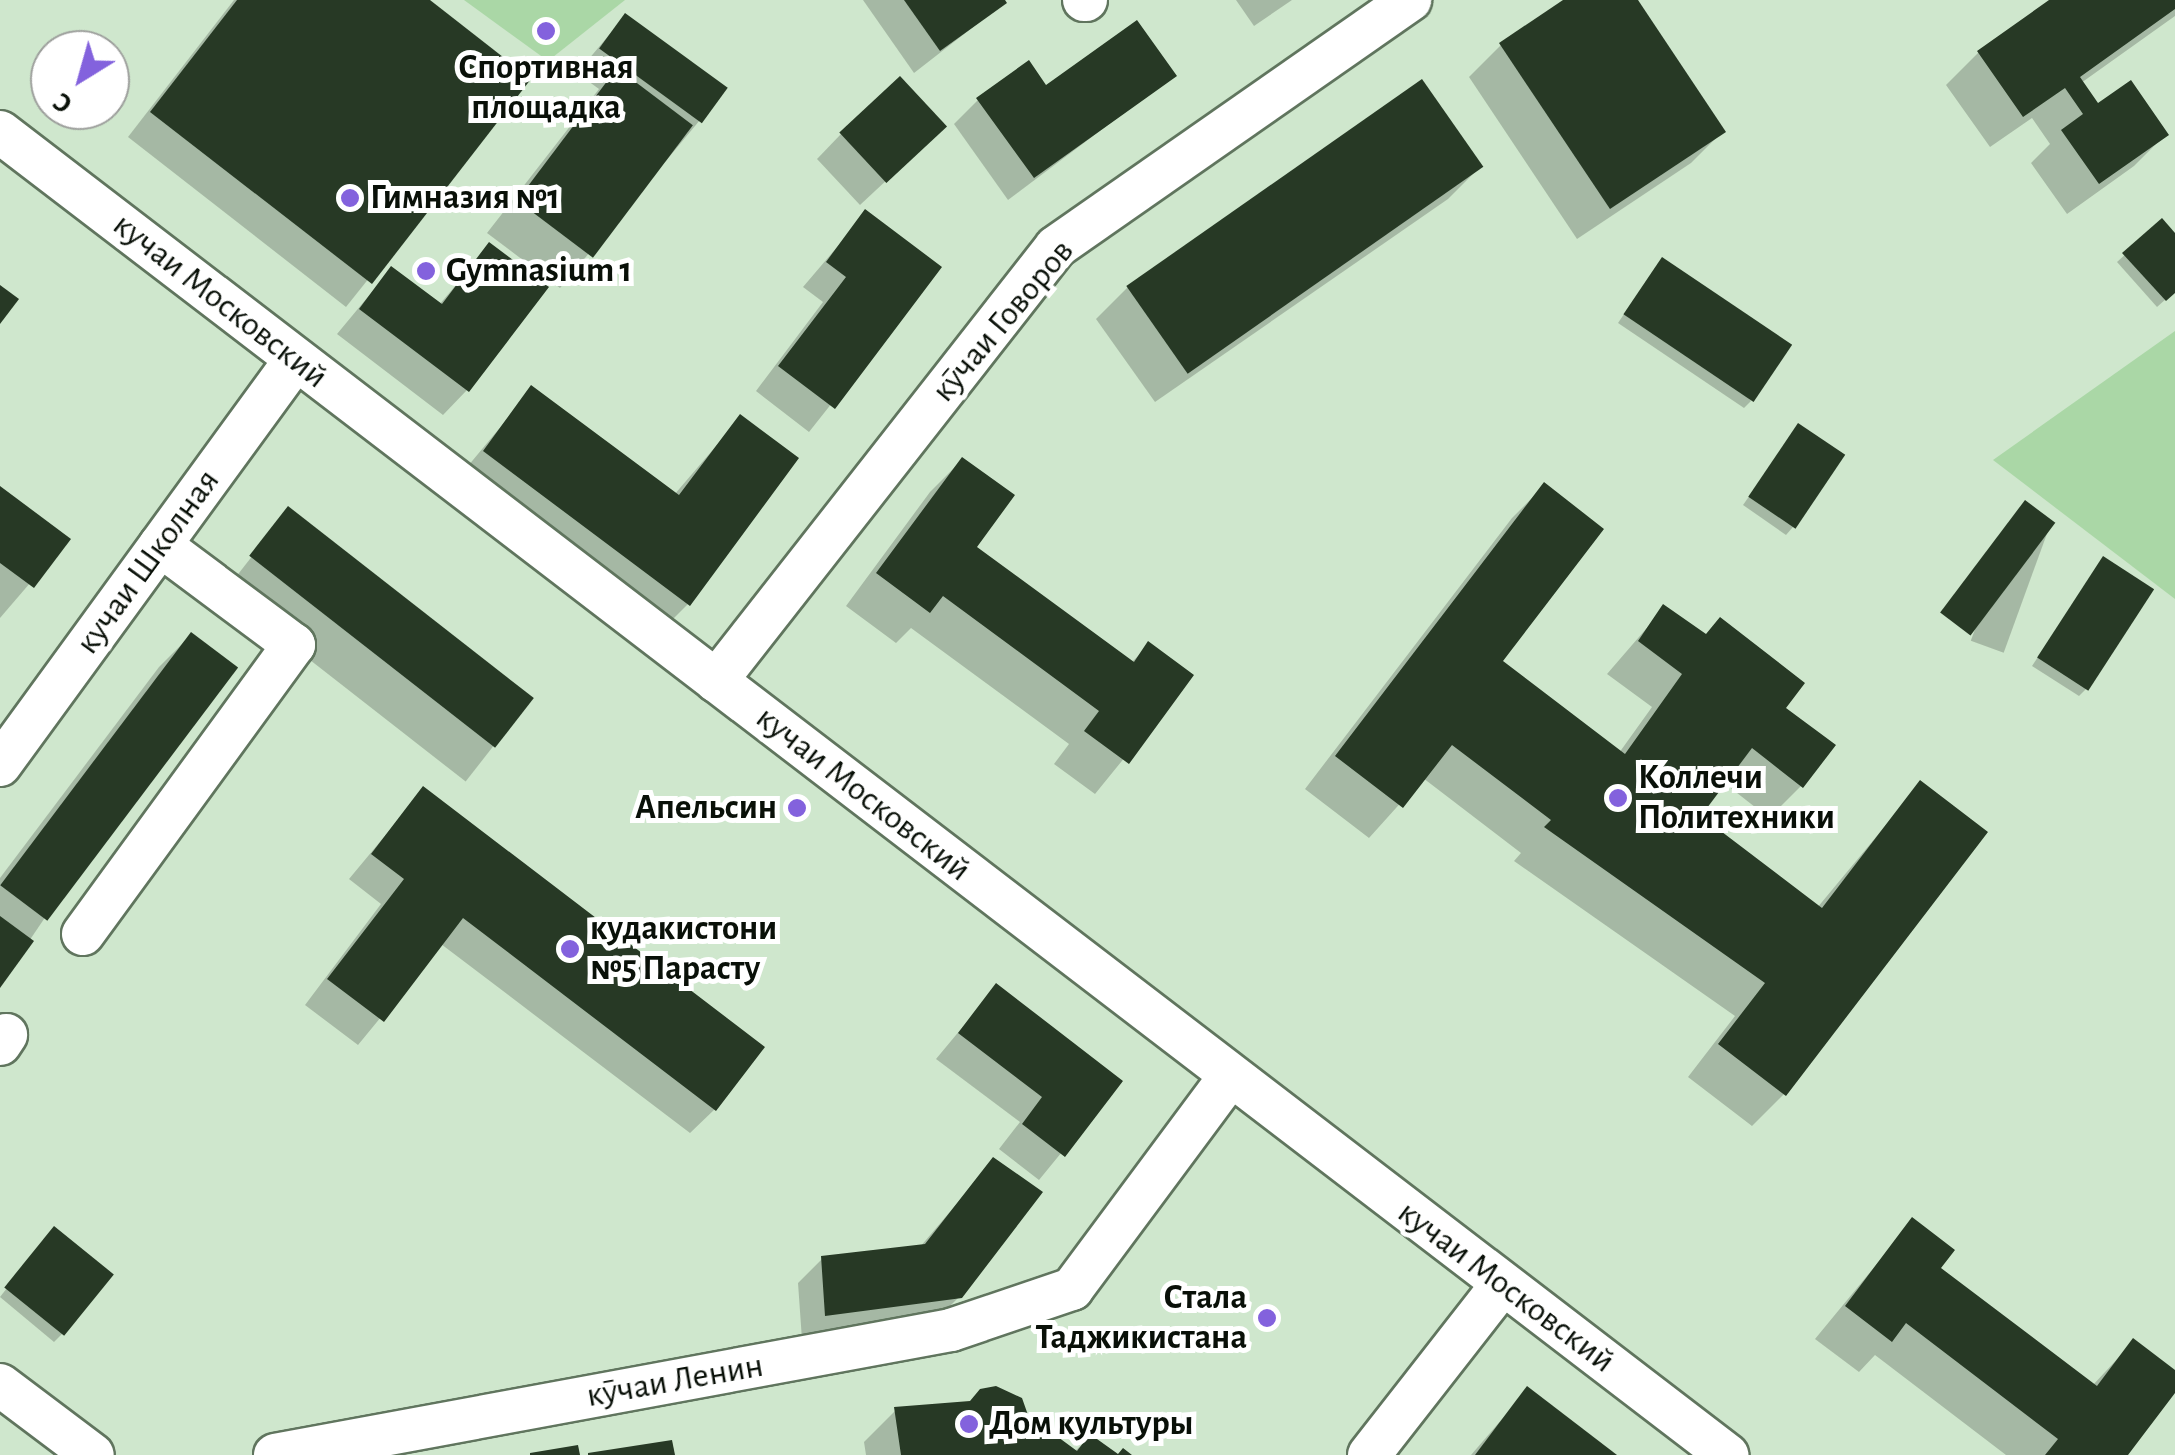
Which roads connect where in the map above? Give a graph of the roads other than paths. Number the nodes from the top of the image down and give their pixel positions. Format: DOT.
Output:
graph roads {
  1 [pos="1410,0"];
  2 [pos="0,132"];
  3 [pos="296,360"];
  4 [pos="160,546"];
  5 [pos="716,681"];
  6 [pos="0,765"];
  7 [pos="83,934"];
  8 [pos="1230,1076"];
  9 [pos="1502,1284"];
  10 [pos="0,1385"];
  11 [pos="93,1455"];
  12 [pos="275,1455"];
  13 [pos="1369,1455"];
  14 [pos="1727,1455"];
  1 -- 5 [label="street, кӯчаи Говоров"];
  2 -- 3 [label="street, кучаи Московский"];
  3 -- 4 [label="street, кучаи Школная"];
  3 -- 5 [label="street, кучаи Московский"];
  4 -- 6 [label="street, кучаи Школная"];
  4 -- 7 [label="street"];
  5 -- 8 [label="street, кучаи Московский"];
  8 -- 9 [label="street, кучаи Московский"];
  8 -- 12 [label="street, кӯчаи Ленин"];
  9 -- 13 [label="street"];
  9 -- 14 [label="street, кучаи Московский"];
  10 -- 11 [label="street"];
}
